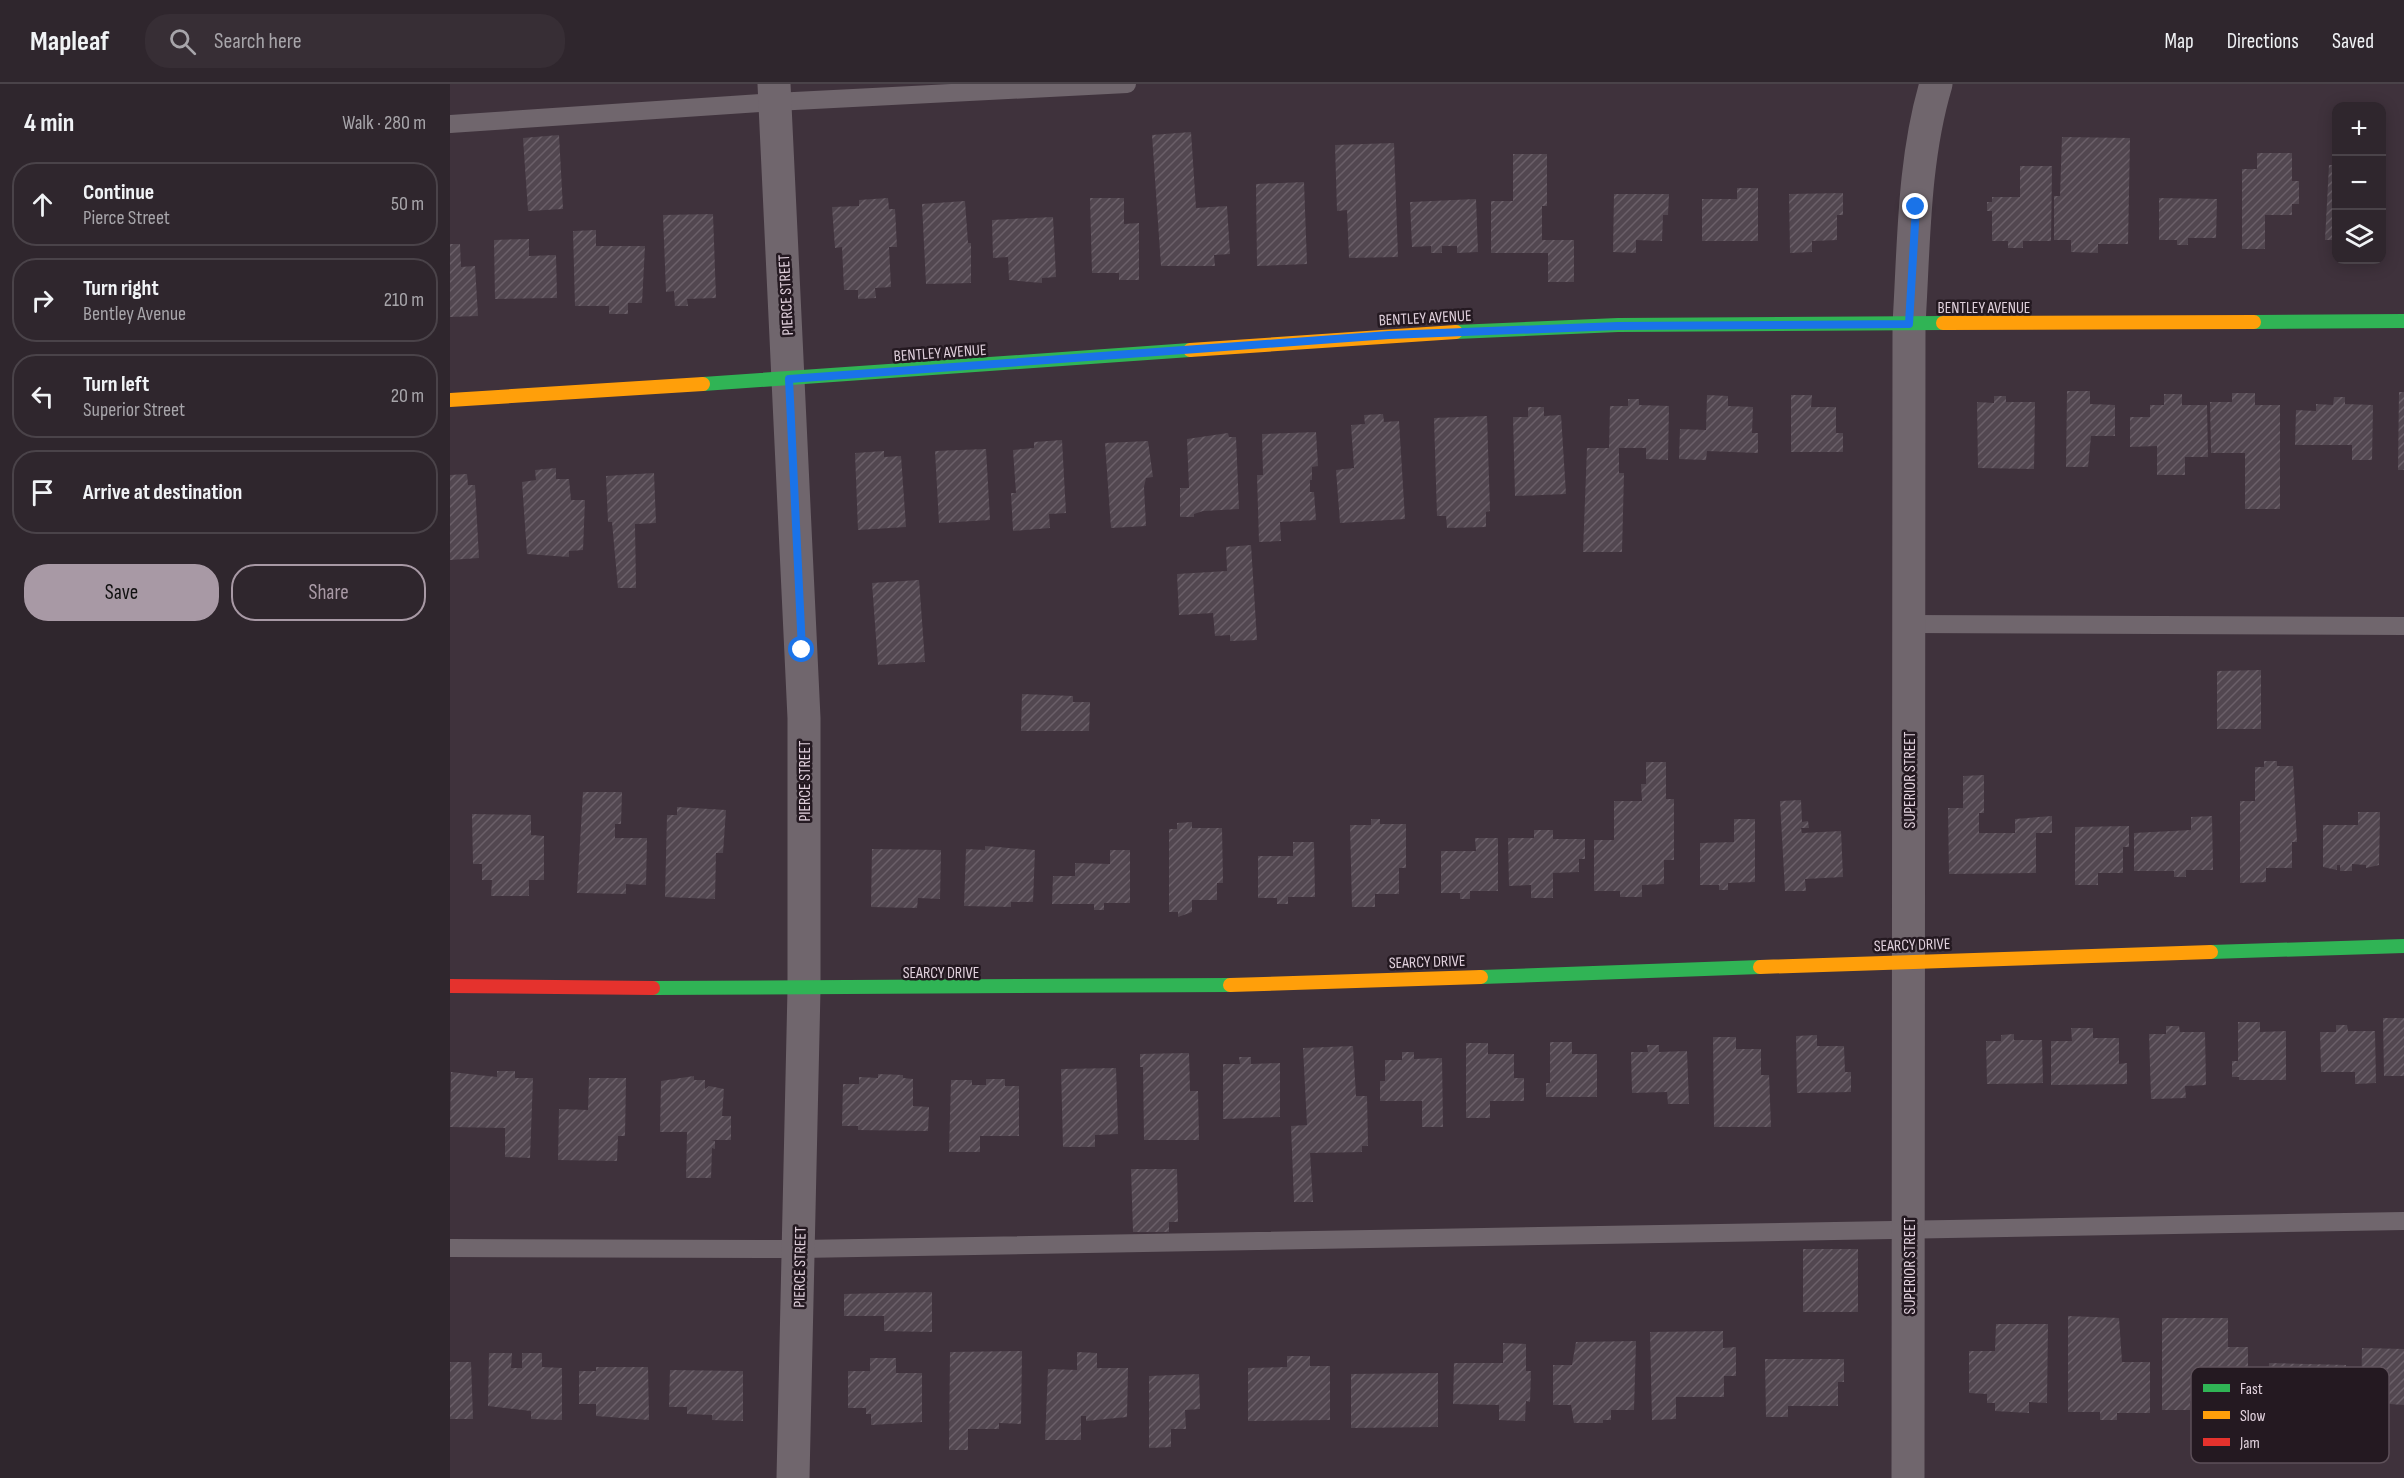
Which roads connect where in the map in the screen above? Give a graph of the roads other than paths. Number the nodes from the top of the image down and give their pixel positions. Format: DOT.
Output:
graph roads {
  1 [pos="1127,84"];
  2 [pos="1936,84"];
  3 [pos="775,93"];
  4 [pos="450,124"];
  5 [pos="2404,321"];
  6 [pos="1909,324"];
  7 [pos="789,379"];
  8 [pos="450,400"];
  9 [pos="1909,624"];
  10 [pos="2404,626"];
  11 [pos="2404,946"];
  12 [pos="1909,960"];
  13 [pos="450,986"];
  14 [pos="804,989"];
  15 [pos="2404,1221"];
  16 [pos="1909,1230"];
  17 [pos="450,1248"];
  18 [pos="800,1249"];
  19 [pos="793,1478"];
  20 [pos="1908,1478"];
  1 -- 3 [label="lane"];
  2 -- 6 [label="street, SUPERIOR STREET"];
  3 -- 4 [label="lane"];
  3 -- 7 [label="street, PIERCE STREET"];
  5 -- 6 [label="street, BENTLEY AVENUE"];
  6 -- 7 [label="street, BENTLEY AVENUE"];
  6 -- 9 [label="street, SUPERIOR STREET"];
  7 -- 8 [label="street, BENTLEY AVENUE"];
  7 -- 14 [label="street, PIERCE STREET"];
  9 -- 10 [label="lane"];
  9 -- 12 [label="street, SUPERIOR STREET"];
  11 -- 12 [label="street, SEARCY DRIVE"];
  12 -- 14 [label="street, SEARCY DRIVE"];
  12 -- 16 [label="street, SUPERIOR STREET"];
  13 -- 14 [label="street, SEARCY DRIVE"];
  14 -- 18 [label="street, PIERCE STREET"];
  15 -- 16 [label="lane"];
  16 -- 18 [label="lane"];
  16 -- 20 [label="street, SUPERIOR STREET"];
  17 -- 18 [label="lane"];
  18 -- 19 [label="street, PIERCE STREET"];
}
